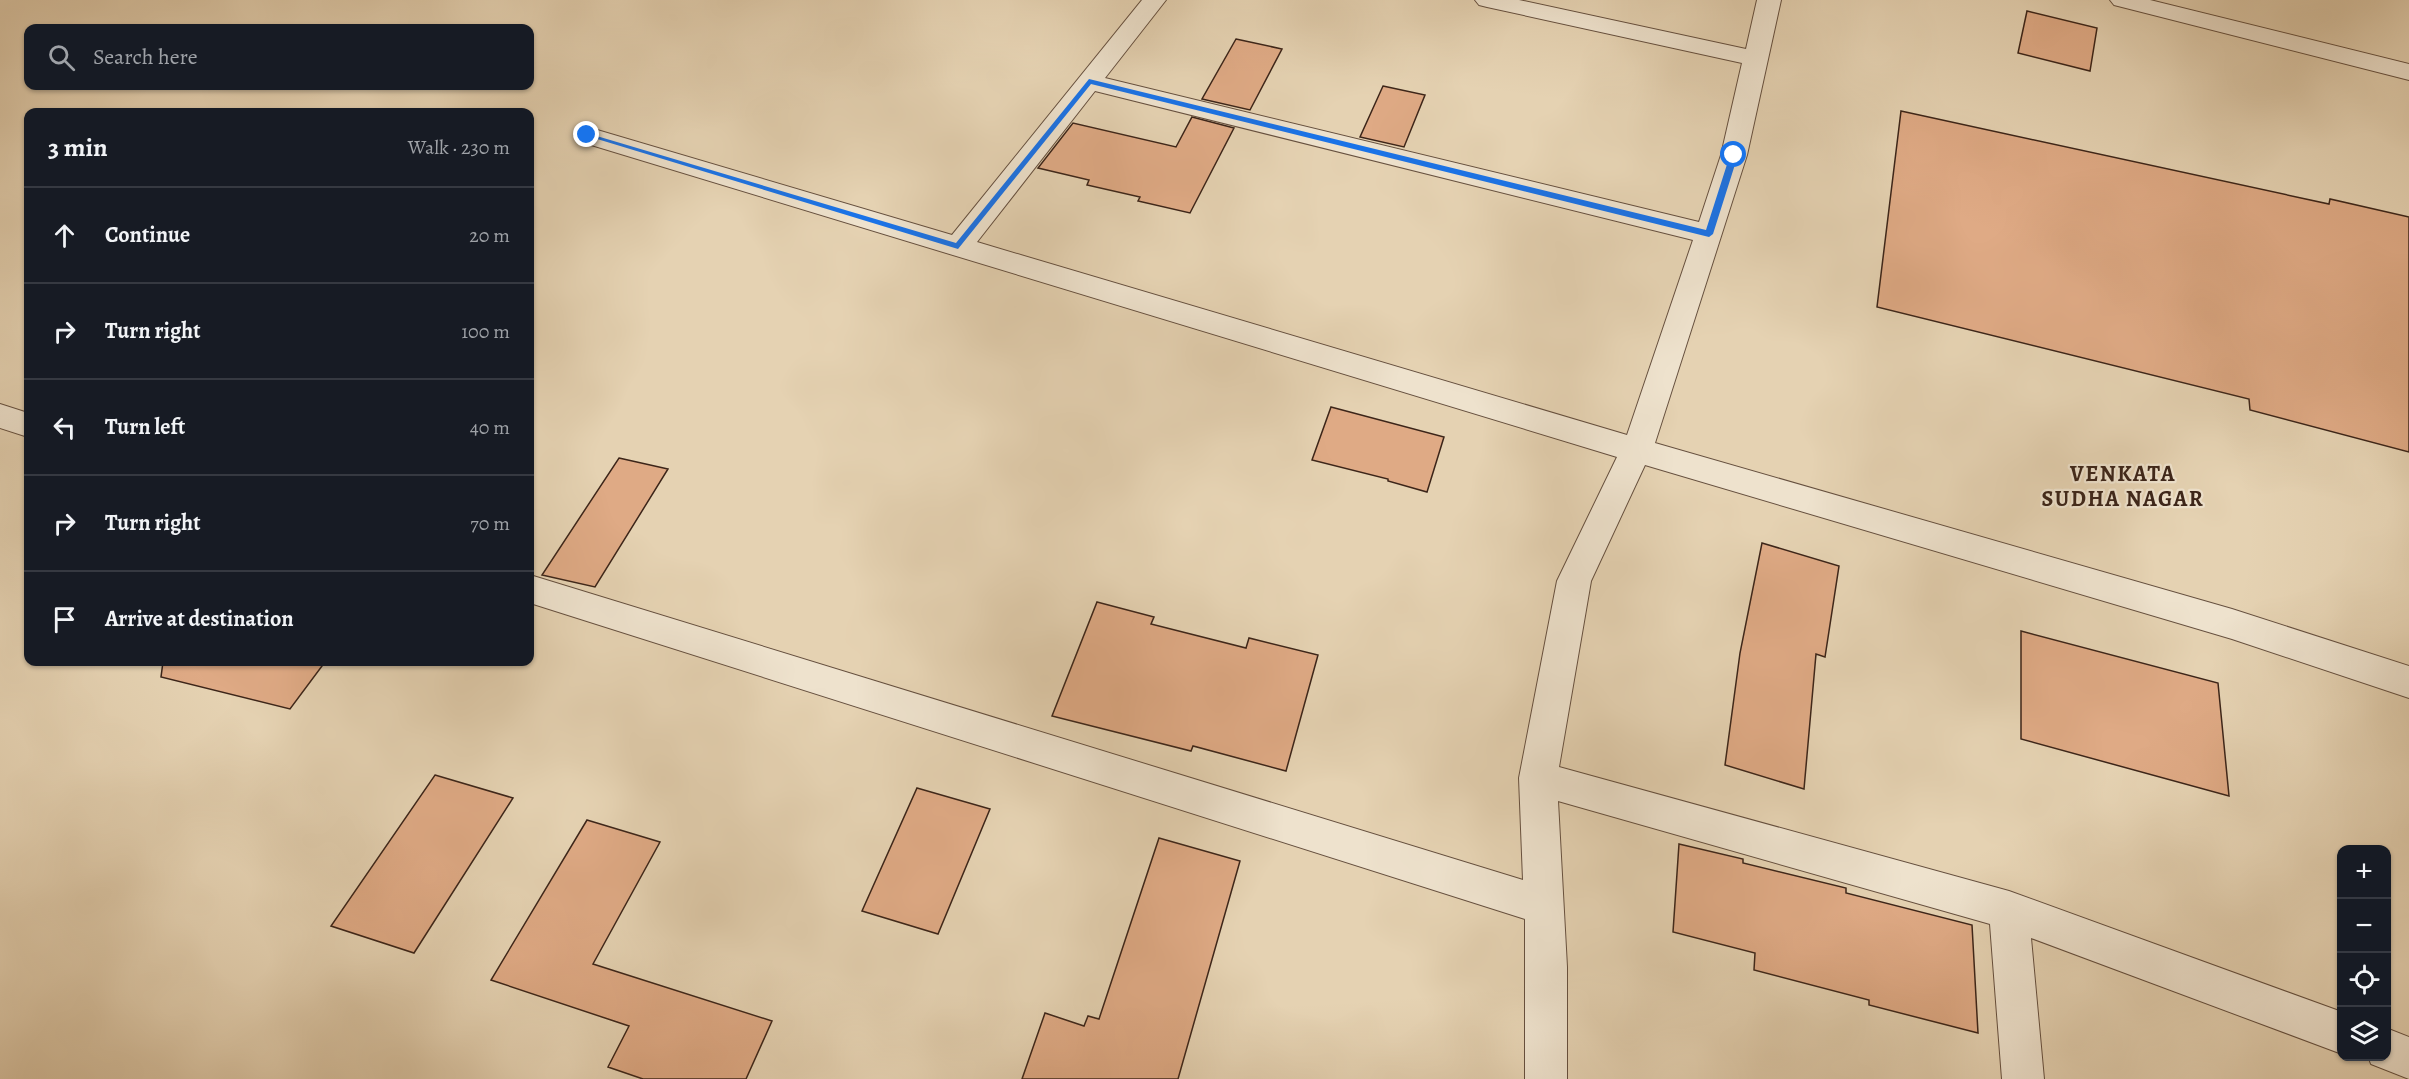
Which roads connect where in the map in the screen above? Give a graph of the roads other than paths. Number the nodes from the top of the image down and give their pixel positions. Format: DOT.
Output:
graph roads {
  1 [pos="1154,0"];
  2 [pos="1487,0"];
  3 [pos="1769,0"];
  4 [pos="2122,0"];
  5 [pos="1756,59"];
  6 [pos="2409,72"];
  7 [pos="1089,82"];
  8 [pos="587,135"];
  9 [pos="1709,234"];
  10 [pos="958,246"];
  11 [pos="0,417"];
  12 [pos="24,424"];
  13 [pos="1636,450"];
  14 [pos="534,590"];
  15 [pos="2409,682"];
  16 [pos="1538,778"];
  17 [pos="1544,906"];
  18 [pos="2009,910"];
  19 [pos="2337,1031"];
  20 [pos="2391,1051"];
  21 [pos="2409,1058"];
  22 [pos="1546,1079"];
  23 [pos="2023,1079"];
  1 -- 7 [label="street"];
  2 -- 5 [label="street"];
  3 -- 5 [label="street"];
  4 -- 6 [label="street"];
  5 -- 9 [label="street"];
  7 -- 9 [label="street"];
  7 -- 10 [label="street"];
  8 -- 10 [label="street"];
  9 -- 13 [label="street"];
  10 -- 13 [label="street"];
  11 -- 12 [label="street"];
  13 -- 15 [label="street"];
  13 -- 16 [label="street"];
  14 -- 17 [label="street"];
  16 -- 17 [label="street"];
  16 -- 18 [label="street"];
  17 -- 22 [label="street"];
  18 -- 19 [label="street"];
  18 -- 23 [label="street"];
  20 -- 21 [label="street"];
}
